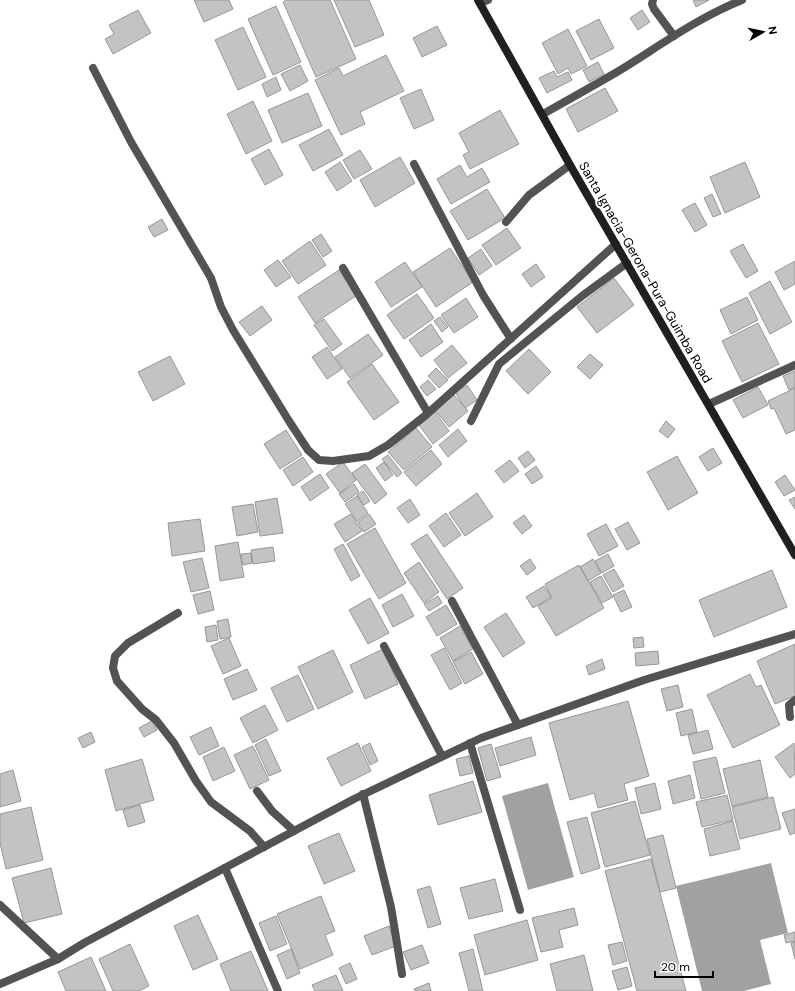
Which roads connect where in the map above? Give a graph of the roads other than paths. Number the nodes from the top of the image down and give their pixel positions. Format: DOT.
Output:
graph roads {
  1 [pos="654,0"];
  2 [pos="742,0"];
  3 [pos="482,1"];
  4 [pos="674,36"];
  5 [pos="92,68"];
  6 [pos="543,114"];
  7 [pos="414,164"];
  8 [pos="570,165"];
  9 [pos="506,222"];
  10 [pos="616,244"];
  11 [pos="627,263"];
  12 [pos="343,268"];
  13 [pos="511,339"];
  14 [pos="795,364"];
  15 [pos="709,404"];
  16 [pos="428,413"];
  17 [pos="471,421"];
  18 [pos="795,555"];
  19 [pos="452,601"];
  20 [pos="178,613"];
  21 [pos="795,634"];
  22 [pos="384,646"];
  23 [pos="795,700"];
  24 [pos="790,717"];
  25 [pos="518,725"];
  26 [pos="470,743"];
  27 [pos="442,756"];
  28 [pos="257,791"];
  29 [pos="363,794"];
  30 [pos="294,831"];
  31 [pos="264,847"];
  32 [pos="225,868"];
  33 [pos="0,905"];
  34 [pos="520,910"];
  35 [pos="58,959"];
  36 [pos="402,974"];
  37 [pos="0,984"];
  38 [pos="278,991"];
  1 -- 4 [label="street"];
  2 -- 4 [label="street"];
  3 -- 6 [label="main road, Santa Ignacia-Gerona-Pura-Guimba Road"];
  4 -- 6 [label="street"];
  5 -- 16 [label="street"];
  6 -- 8 [label="main road, Santa Ignacia-Gerona-Pura-Guimba Road"];
  7 -- 13 [label="street"];
  8 -- 9 [label="street"];
  8 -- 10 [label="main road, Santa Ignacia-Gerona-Pura-Guimba Road"];
  10 -- 11 [label="main road, Santa Ignacia-Gerona-Pura-Guimba Road"];
  10 -- 13 [label="street"];
  11 -- 15 [label="main road, Santa Ignacia-Gerona-Pura-Guimba Road"];
  11 -- 17 [label="street"];
  12 -- 16 [label="street"];
  13 -- 16 [label="street"];
  14 -- 15 [label="street"];
  15 -- 18 [label="main road, Santa Ignacia-Gerona-Pura-Guimba Road"];
  19 -- 25 [label="street"];
  20 -- 31 [label="street"];
  21 -- 25 [label="street"];
  22 -- 27 [label="street"];
  23 -- 24 [label="street"];
  25 -- 26 [label="street"];
  26 -- 27 [label="street"];
  26 -- 34 [label="street"];
  27 -- 29 [label="street"];
  28 -- 30 [label="street"];
  29 -- 30 [label="street"];
  29 -- 36 [label="street"];
  30 -- 31 [label="street"];
  31 -- 32 [label="street"];
  32 -- 35 [label="street"];
  32 -- 38 [label="street"];
  33 -- 35 [label="street"];
  35 -- 37 [label="street"];
}
